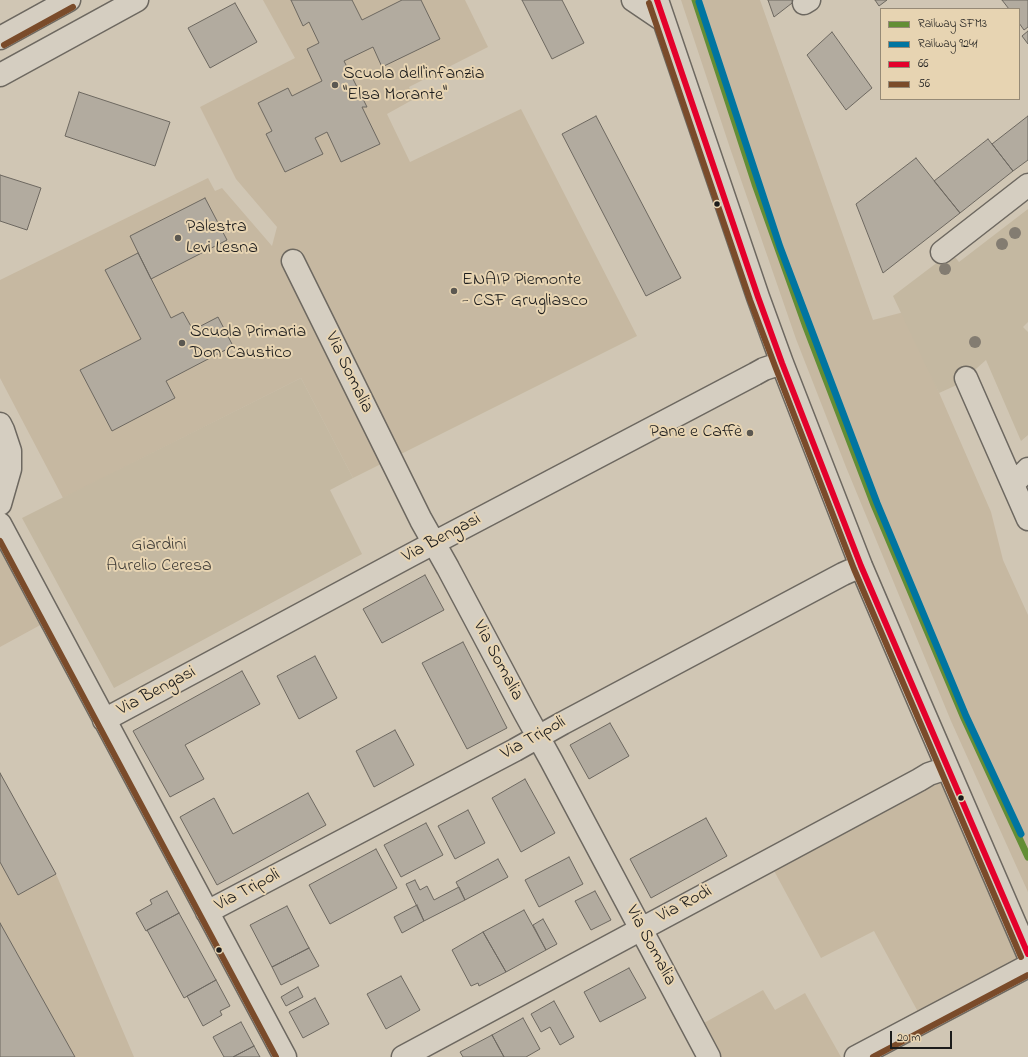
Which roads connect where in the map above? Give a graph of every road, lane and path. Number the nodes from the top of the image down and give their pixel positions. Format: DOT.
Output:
graph roads {
  1 [pos="69,0"];
  2 [pos="137,0"];
  3 [pos="633,0"];
  4 [pos="657,0"];
  5 [pos="664,21"];
  6 [pos="1,37"];
  7 [pos="9,70"];
  8 [pos="1028,185"];
  9 [pos="942,252"];
  10 [pos="293,261"];
  11 [pos="782,363"];
  12 [pos="966,378"];
  13 [pos="0,424"];
  14 [pos="1028,468"];
  15 [pos="1013,484"];
  16 [pos="0,504"];
  17 [pos="1028,519"];
  18 [pos="0,524"];
  19 [pos="434,543"];
  20 [pos="861,566"];
  21 [pos="104,720"];
  22 [pos="539,737"];
  23 [pos="947,768"];
  24 [pos="208,912"];
  25 [pos="641,929"];
  26 [pos="1028,954"];
  27 [pos="1028,966"];
  28 [pos="285,1057"];
  29 [pos="403,1057"];
  30 [pos="709,1057"];
  31 [pos="856,1057"];
  1 -- 6 [label="street"];
  2 -- 7 [label="street"];
  3 -- 5 [label="street"];
  4 -- 5 [label="street"];
  5 -- 11 [label="street"];
  6 -- 7 [label="street"];
  8 -- 9 [label="street"];
  10 -- 19 [label="street, Via Somalia"];
  11 -- 19 [label="street, Via Bengasi"];
  11 -- 20 [label="street"];
  12 -- 15 [label="street"];
  13 -- 16 [label="street"];
  14 -- 15 [label="street"];
  15 -- 17 [label="street"];
  18 -- 21 [label="street"];
  19 -- 21 [label="street, Via Bengasi"];
  19 -- 22 [label="street, Via Somalia"];
  20 -- 22 [label="street, Via Tripoli"];
  20 -- 23 [label="street"];
  21 -- 24 [label="street"];
  22 -- 24 [label="street, Via Tripoli"];
  22 -- 25 [label="street, Via Somalia"];
  23 -- 25 [label="street, Via Rodi"];
  23 -- 26 [label="street"];
  24 -- 28 [label="street"];
  25 -- 29 [label="street, Via Rodi"];
  25 -- 30 [label="street, Via Somalia"];
  27 -- 31 [label="street"];
}
